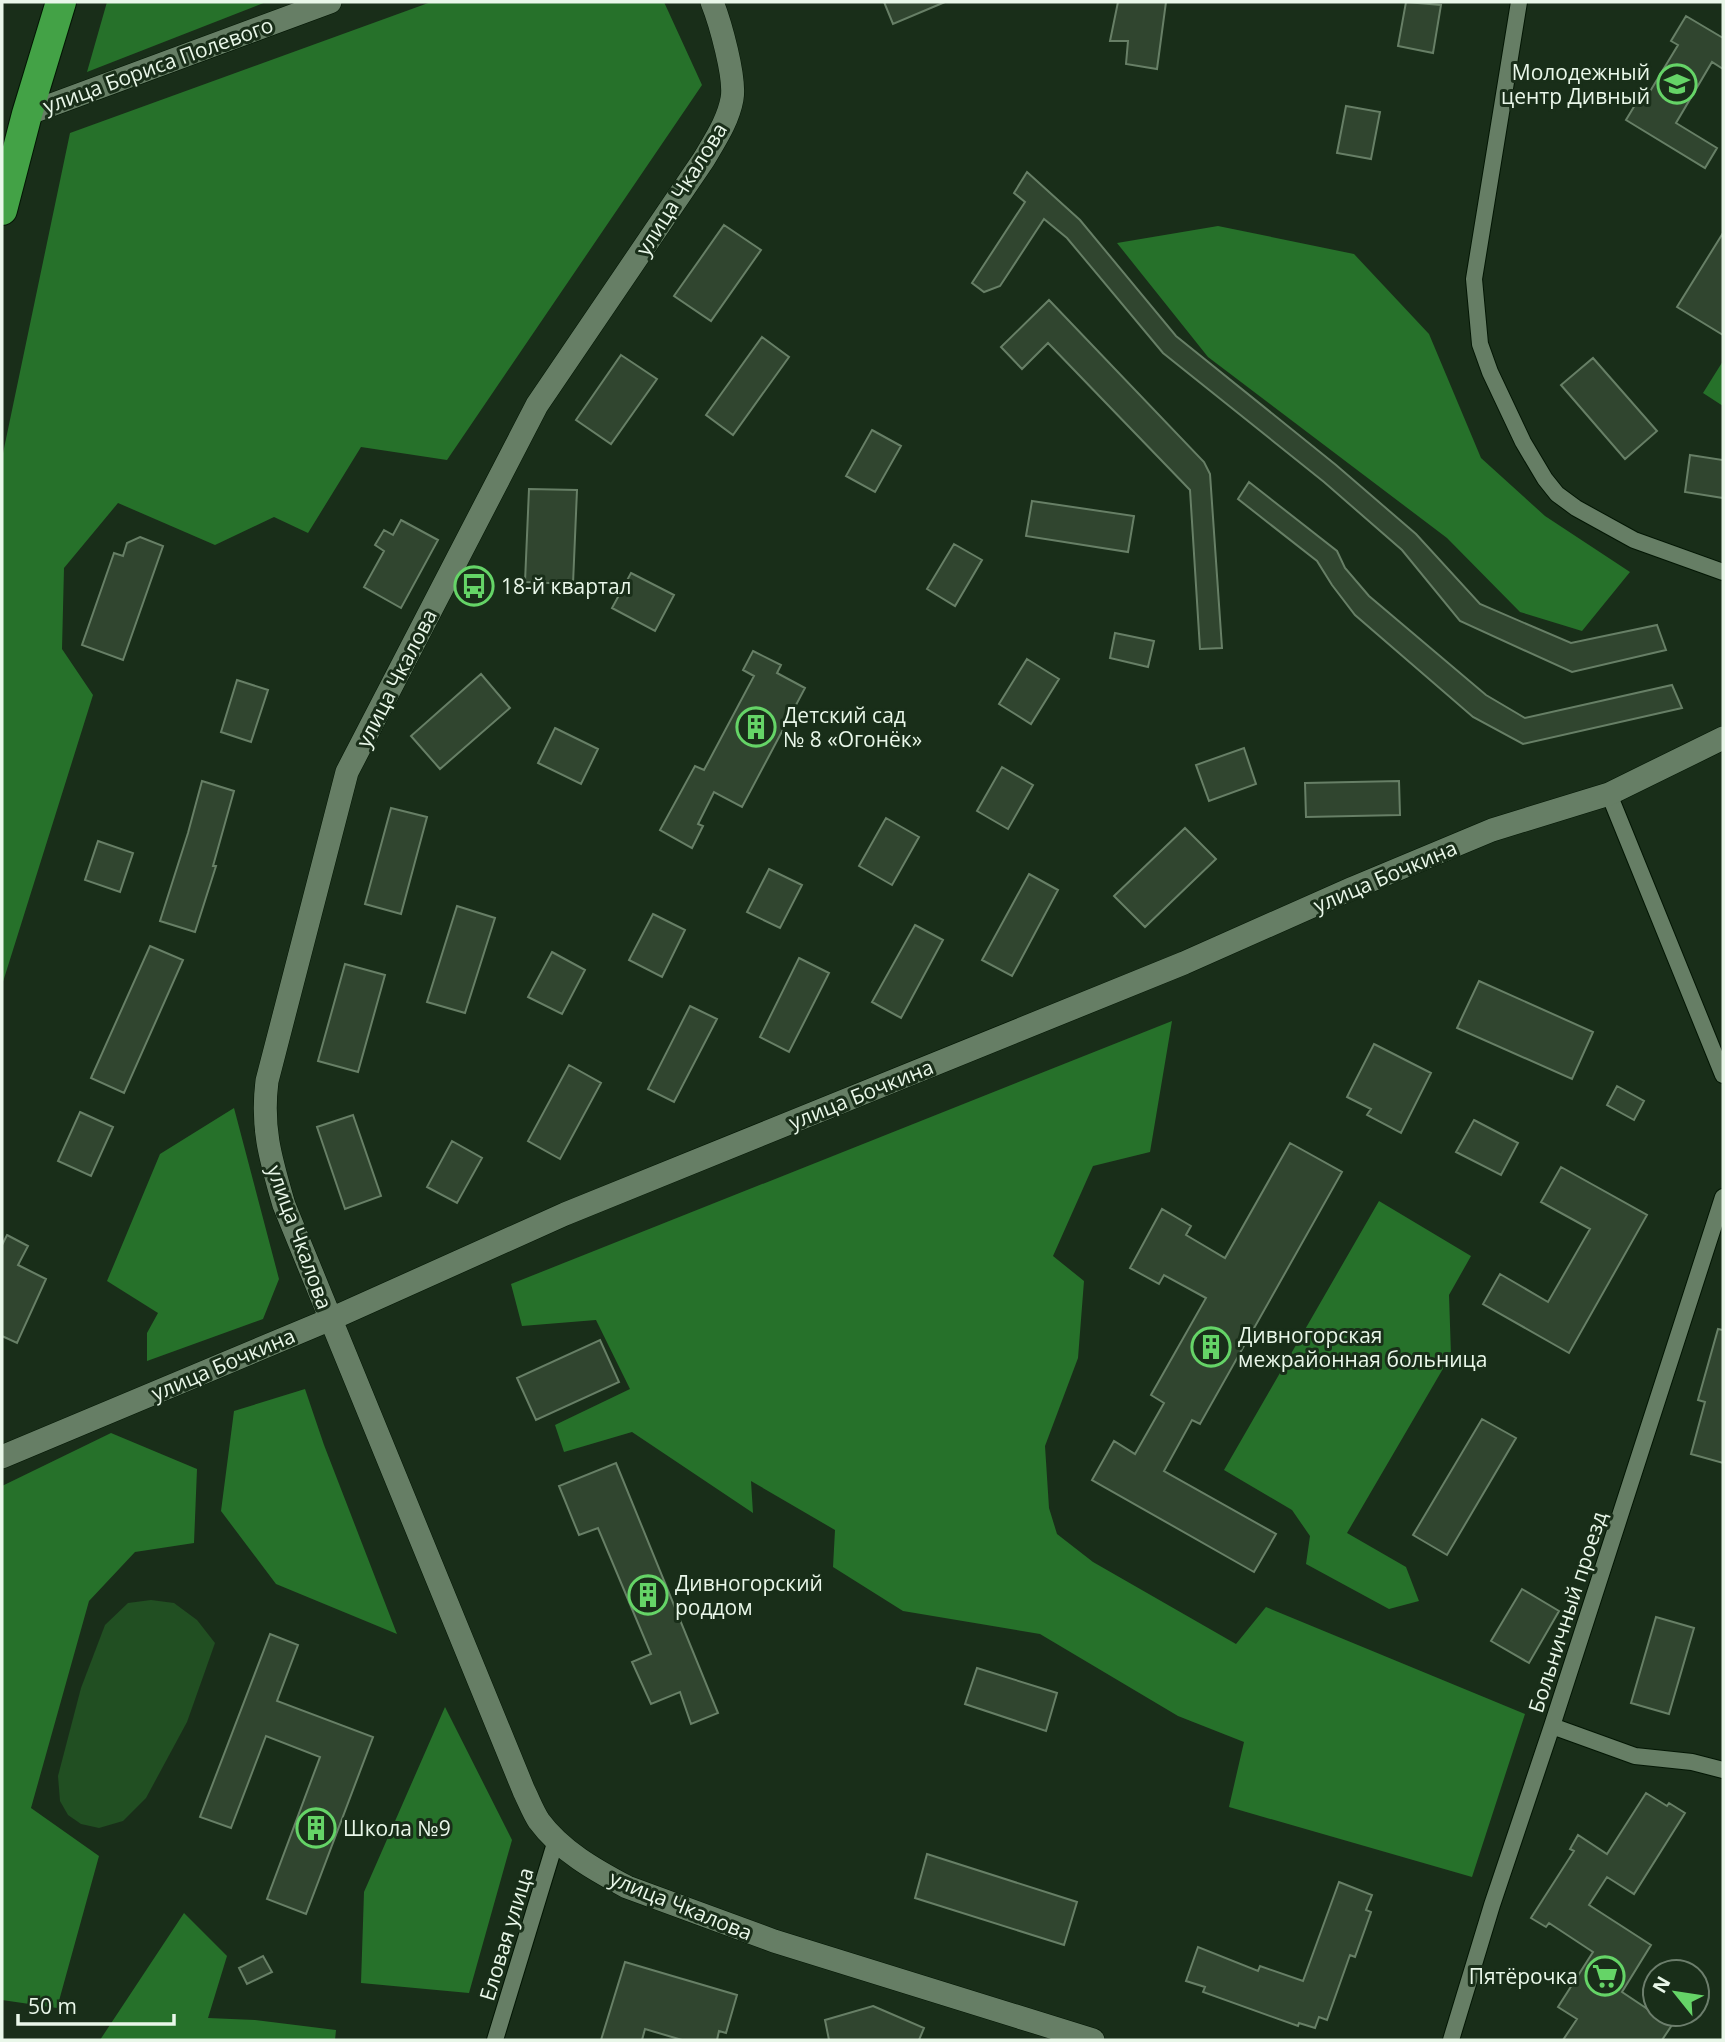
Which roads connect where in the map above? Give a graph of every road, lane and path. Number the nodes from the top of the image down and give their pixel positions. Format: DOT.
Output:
graph roads {
  1 [pos="61,2"];
  2 [pos="330,2"];
  3 [pos="712,2"];
  4 [pos="1519,2"];
  5 [pos="26,114"];
  6 [pos="2,210"];
  7 [pos="1723,572"];
  8 [pos="1723,738"];
  9 [pos="1609,794"];
  10 [pos="1723,1075"];
  11 [pos="1723,1197"];
  12 [pos="331,1320"];
  13 [pos="2,1457"];
  14 [pos="1552,1726"];
  15 [pos="1723,1770"];
  16 [pos="556,1840"];
  17 [pos="495,2040"];
  18 [pos="1093,2040"];
  19 [pos="1451,2040"];
  1 -- 5 [label="highway"];
  2 -- 5 [label="main road, улица Бориса Полевого"];
  3 -- 12 [label="main road, улица Чкалова"];
  4 -- 7 [label="street"];
  5 -- 6 [label="highway"];
  8 -- 9 [label="main road, улица Бочкина"];
  9 -- 10 [label="street"];
  9 -- 12 [label="main road, улица Бочкина"];
  11 -- 14 [label="street, Больничный проезд"];
  12 -- 13 [label="main road, улица Бочкина"];
  12 -- 16 [label="main road, улица Чкалова"];
  14 -- 15 [label="street"];
  14 -- 19 [label="street, Больничный проезд"];
  16 -- 17 [label="street, Еловая улица"];
  16 -- 18 [label="main road, улица Чкалова"];
}
